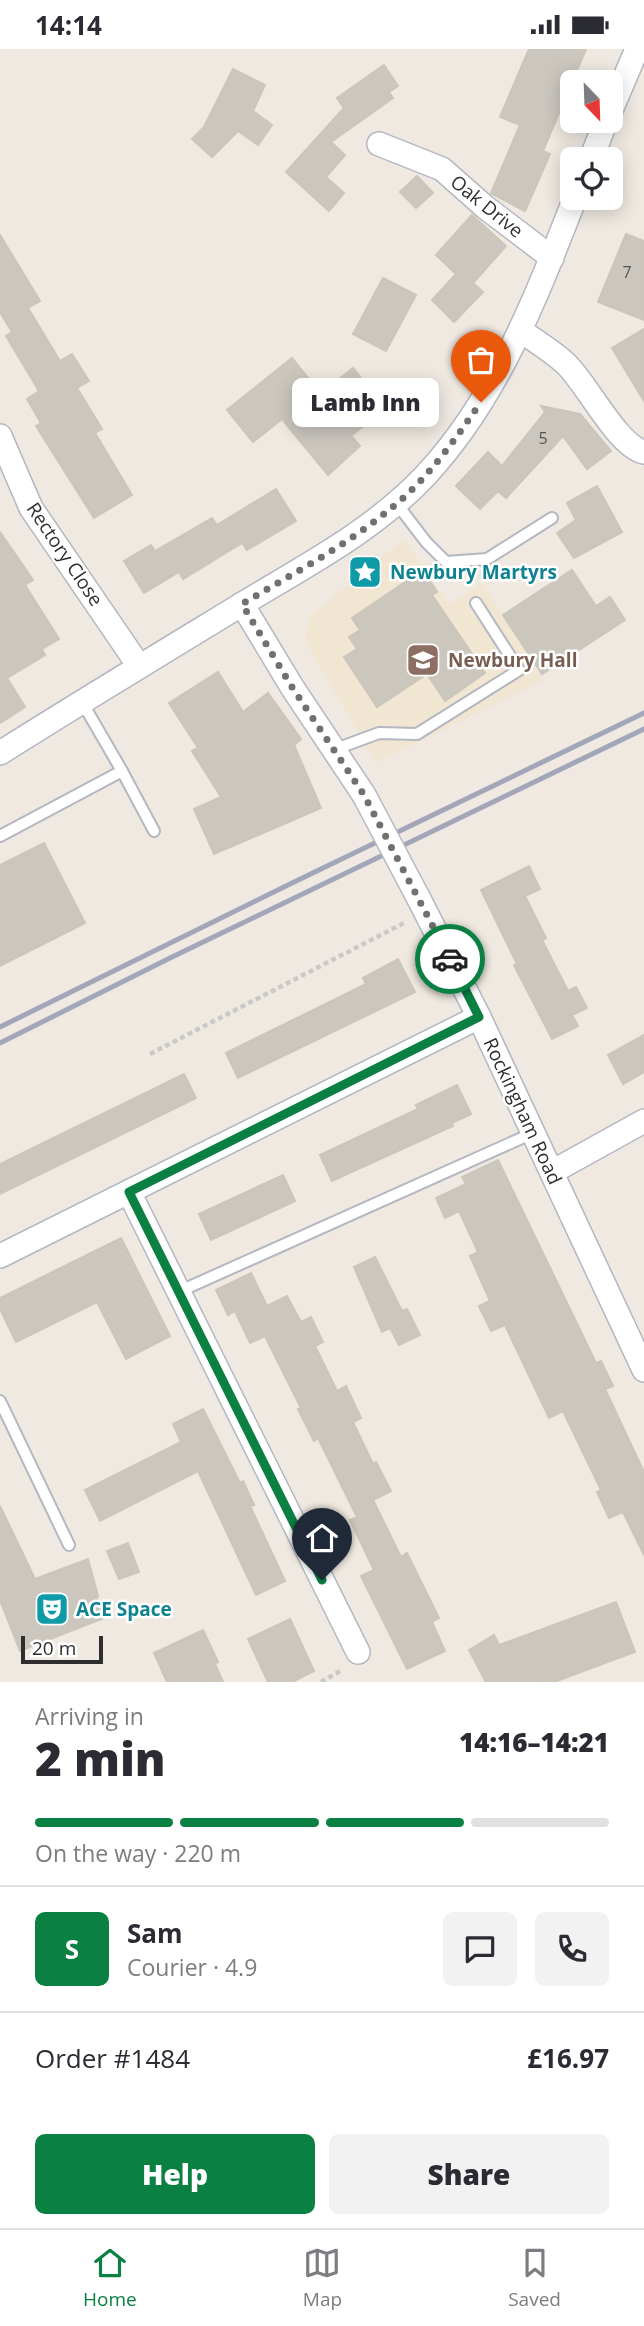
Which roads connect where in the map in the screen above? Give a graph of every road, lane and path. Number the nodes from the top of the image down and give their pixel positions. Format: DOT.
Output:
graph roads {
  1 [pos="637,49"];
  2 [pos="623,82"];
  3 [pos="379,144"];
  4 [pos="570,210"];
  5 [pos="552,258"];
  6 [pos="520,330"];
  7 [pos="0,436"];
  8 [pos="644,452"];
  9 [pos="397,504"];
  10 [pos="552,519"];
  11 [pos="476,603"];
  12 [pos="242,604"];
  13 [pos="139,666"];
  14 [pos="82,702"];
  15 [pos="333,750"];
  16 [pos="0,753"];
  17 [pos="122,771"];
  18 [pos="154,831"];
  19 [pos="0,836"];
  20 [pos="422,906"];
  21 [pos="479,1017"];
  22 [pos="150,1054"];
  23 [pos="644,1121"];
  24 [pos="533,1133"];
  25 [pos="552,1172"];
  26 [pos="129,1192"];
  27 [pos="0,1256"];
  28 [pos="178,1291"];
  29 [pos="644,1370"];
  30 [pos="1,1406"];
  31 [pos="69,1545"];
  32 [pos="359,1652"];
  33 [pos="321,1682"];
  1 -- 2 [label="street"];
  3 -- 5 [label="street, Oak Drive"];
  4 -- 5 [label="street"];
  5 -- 6 [label="street"];
  6 -- 8 [label="street"];
  6 -- 9 [label="street"];
  7 -- 13 [label="street, Rectory Close"];
  9 -- 10 [label="lane"];
  9 -- 12 [label="street"];
  11 -- 15 [label="lane"];
  12 -- 13 [label="street"];
  12 -- 15 [label="street, Rockingham Road"];
  13 -- 14 [label="street"];
  14 -- 16 [label="street"];
  14 -- 17 [label="lane"];
  15 -- 20 [label="street, Rockingham Road, bridge"];
  17 -- 18 [label="lane"];
  17 -- 19 [label="lane"];
  20 -- 21 [label="street, Rockingham Road"];
  20 -- 22 [label="path"];
  21 -- 24 [label="street, Rockingham Road"];
  21 -- 26 [label="street"];
  23 -- 25 [label="street"];
  24 -- 25 [label="street, Rockingham Road"];
  24 -- 28 [label="lane"];
  25 -- 29 [label="street, Rockingham Road"];
  26 -- 27 [label="street"];
  26 -- 28 [label="street"];
  28 -- 32 [label="street"];
  30 -- 31 [label="lane"];
  32 -- 33 [label="path"];
}
